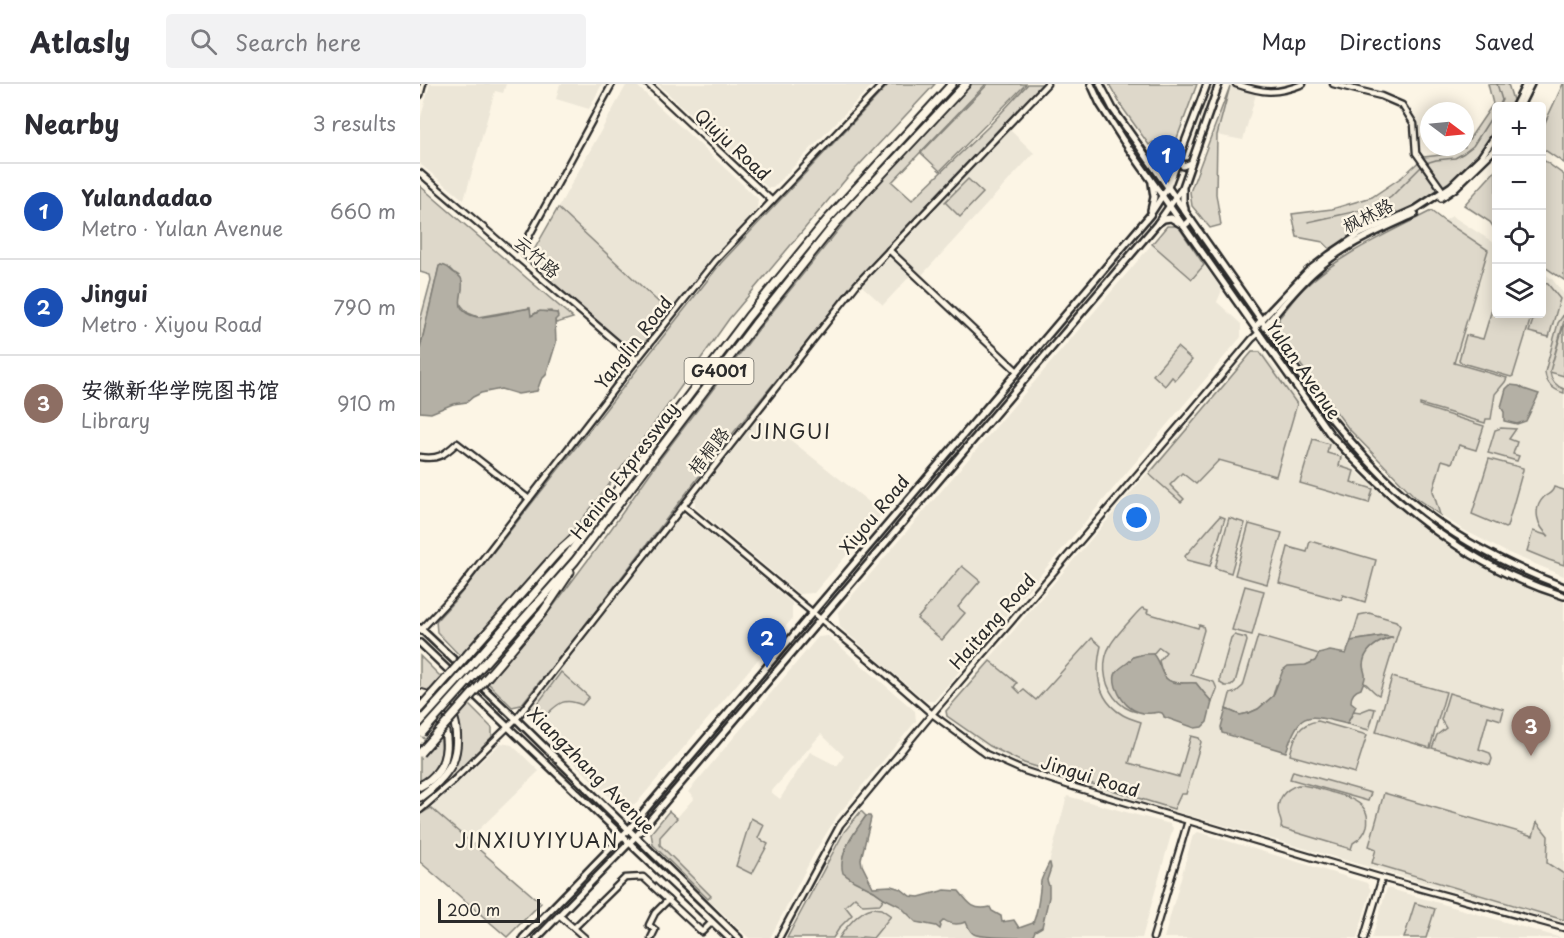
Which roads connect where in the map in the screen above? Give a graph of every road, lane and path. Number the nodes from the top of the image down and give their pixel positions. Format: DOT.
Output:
graph roads {
  1 [pos="423,84"];
  2 [pos="612,84"];
  3 [pos="648,84"];
  4 [pos="884,84"];
  5 [pos="952,84"];
  6 [pos="966,84"];
  7 [pos="1047,84"];
  8 [pos="1091,84"];
  9 [pos="1100,84"];
  10 [pos="1207,84"];
  11 [pos="1219,84"];
  12 [pos="1236,84"];
  13 [pos="1303,84"];
  14 [pos="1333,84"];
  15 [pos="1526,84"];
  16 [pos="1531,84"];
  17 [pos="420,95"];
  18 [pos="1517,102"];
  19 [pos="1522,102"];
  20 [pos="1492,142"];
  21 [pos="1492,152"];
  22 [pos="1147,157"];
  23 [pos="1179,159"];
  24 [pos="1191,163"];
  25 [pos="1152,164"];
  26 [pos="1144,170"];
  27 [pos="420,173"];
  28 [pos="1151,179"];
  29 [pos="1168,187"];
  30 [pos="1183,187"];
  31 [pos="1445,193"];
  32 [pos="1163,196"];
  33 [pos="1175,197"];
  34 [pos="772,201"];
  35 [pos="1169,206"];
  36 [pos="1186,213"];
  37 [pos="1150,215"];
  38 [pos="1191,220"];
  39 [pos="1157,224"];
  40 [pos="1184,226"];
  41 [pos="889,250"];
  42 [pos="518,258"];
  43 [pos="1263,323"];
  44 [pos="1255,327"];
  45 [pos="1259,333"];
  46 [pos="1252,339"];
  47 [pos="637,360"];
  48 [pos="1017,371"];
  49 [pos="420,458"];
  50 [pos="529,499"];
  51 [pos="684,506"];
  52 [pos="598,517"];
  53 [pos="604,523"];
  54 [pos="1564,587"];
  55 [pos="1564,596"];
  56 [pos="812,612"];
  57 [pos="819,619"];
  58 [pos="420,629"];
  59 [pos="420,643"];
  60 [pos="479,663"];
  61 [pos="420,693"];
  62 [pos="420,706"];
  63 [pos="932,714"];
  64 [pos="516,718"];
  65 [pos="420,722"];
  66 [pos="509,727"];
  67 [pos="421,734"];
  68 [pos="420,753"];
  69 [pos="420,786"];
  70 [pos="420,797"];
  71 [pos="420,810"];
  72 [pos="1188,821"];
  73 [pos="629,830"];
  74 [pos="623,836"];
  75 [pos="636,837"];
  76 [pos="630,843"];
  77 [pos="1382,878"];
  78 [pos="668,900"];
  79 [pos="559,915"];
  80 [pos="712,922"];
  81 [pos="574,928"];
  82 [pos="1564,928"];
  83 [pos="523,938"];
  84 [pos="537,938"];
  85 [pos="585,938"];
  86 [pos="651,938"];
  87 [pos="729,938"];
  88 [pos="738,938"];
  89 [pos="779,938"];
  90 [pos="1153,938"];
  91 [pos="1364,938"];
  1 -- 17 [label="street"];
  2 -- 42 [label="street"];
  3 -- 34 [label="street, Qiuju Road"];
  4 -- 34 [label="street, Yanglin Road"];
  5 -- 52 [label="highway, Hening Expressway / G4001"];
  6 -- 53 [label="highway, Hening Expressway / G4001"];
  7 -- 41 [label="street, 梧桐路"];
  8 -- 26 [label="main road, Yulan Avenue"];
  9 -- 22 [label="main road, Yulan Avenue"];
  10 -- 23 [label="main road, Xiyou Road"];
  11 -- 24 [label="main road, Xiyou Road"];
  12 -- 13 [label="street"];
  14 -- 31 [label="street"];
  15 -- 18 [label="main road"];
  16 -- 19 [label="main road"];
  20 -- 31 [label="main road, 枫林路"];
  21 -- 31 [label="main road"];
  22 -- 23 [label="main road"];
  22 -- 25 [label="main road, Yulan Avenue"];
  23 -- 24 [label="main road"];
  23 -- 29 [label="main road, Xiyou Road"];
  24 -- 30 [label="main road, Xiyou Road"];
  25 -- 26 [label="main road"];
  25 -- 29 [label="main road, Yulan Avenue"];
  26 -- 28 [label="main road, Yulan Avenue"];
  27 -- 42 [label="street, 云竹路"];
  28 -- 32 [label="main road, Yulan Avenue"];
  28 -- 37 [label="main road"];
  29 -- 32 [label="main road, Xiyou Road"];
  29 -- 33 [label="main road, Yulan Avenue"];
  30 -- 33 [label="main road, Xiyou Road"];
  30 -- 36 [label="main road"];
  31 -- 43 [label="main road, 枫林路"];
  32 -- 35 [label="main road, Yulan Avenue"];
  32 -- 37 [label="main road, Xiyou Road"];
  33 -- 35 [label="main road, Xiyou Road"];
  33 -- 36 [label="main road, Yulan Avenue"];
  34 -- 47 [label="street, Yanglin Road"];
  35 -- 39 [label="main road, Xiyou Road"];
  35 -- 40 [label="main road, Yulan Avenue"];
  36 -- 38 [label="main road, Yulan Avenue"];
  37 -- 48 [label="main road, Xiyou Road"];
  38 -- 40 [label="main road"];
  38 -- 43 [label="main road, Yulan Avenue"];
  39 -- 40 [label="main road"];
  39 -- 57 [label="main road, Xiyou Road"];
  40 -- 44 [label="main road, Yulan Avenue"];
  41 -- 48 [label="street"];
  41 -- 51 [label="street, 梧桐路"];
  42 -- 47 [label="street, 云竹路"];
  43 -- 44 [label="main road, 枫林路"];
  43 -- 45 [label="main road"];
  43 -- 54 [label="main road, Yulan Avenue"];
  44 -- 45 [label="main road, Yulan Avenue"];
  44 -- 46 [label="street"];
  45 -- 46 [label="street, Haitang Road"];
  45 -- 55 [label="main road, Yulan Avenue"];
  46 -- 63 [label="street, Haitang Road"];
  47 -- 50 [label="street, Yanglin Road"];
  48 -- 56 [label="main road, Xiyou Road"];
  49 -- 50 [label="street"];
  50 -- 58 [label="street, Yanglin Road"];
  51 -- 56 [label="street, Jingui Road"];
  51 -- 64 [label="street, 梧桐路"];
  52 -- 60 [label="highway, Hening Expressway / G4001"];
  52 -- 62 [label="highway, bridge"];
  53 -- 60 [label="highway, Hening Expressway / G4001"];
  53 -- 68 [label="highway, bridge"];
  56 -- 57 [label="street, Jingui Road"];
  56 -- 73 [label="main road, Xiyou Road"];
  57 -- 63 [label="street, Jingui Road"];
  57 -- 75 [label="main road, Xiyou Road"];
  58 -- 64 [label="main road, Xiangzhang Avenue"];
  59 -- 66 [label="main road, Xiangzhang Avenue"];
  60 -- 65 [label="highway, Hening Expressway / G4001, bridge"];
  60 -- 67 [label="highway, Hening Expressway / G4001, bridge"];
  61 -- 70 [label="highway"];
  62 -- 69 [label="highway"];
  63 -- 72 [label="street, Jingui Road"];
  63 -- 89 [label="street, Haitang Road"];
  64 -- 66 [label="street, 梧桐路"];
  64 -- 73 [label="main road, Xiangzhang Avenue"];
  66 -- 71 [label="street, 梧桐路"];
  66 -- 74 [label="main road, Xiangzhang Avenue"];
  72 -- 77 [label="street, Jingui Road"];
  72 -- 90 [label="street"];
  73 -- 74 [label="main road, Xiyou Road"];
  73 -- 75 [label="main road, Xiangzhang Avenue"];
  74 -- 76 [label="main road, Xiangzhang Avenue"];
  74 -- 83 [label="main road, Xiyou Road"];
  75 -- 76 [label="main road, Xiyou Road"];
  75 -- 88 [label="main road, Xiangzhang Avenue"];
  76 -- 79 [label="main road, Xiyou Road"];
  76 -- 80 [label="main road, Xiangzhang Avenue"];
  77 -- 82 [label="street, Jingui Road"];
  77 -- 91 [label="street"];
  78 -- 80 [label="street"];
  78 -- 81 [label="street"];
  78 -- 86 [label="street"];
  79 -- 81 [label="street"];
  79 -- 84 [label="main road, Xiyou Road"];
  80 -- 87 [label="main road, Xiangzhang Avenue"];
  81 -- 85 [label="street"];
}
